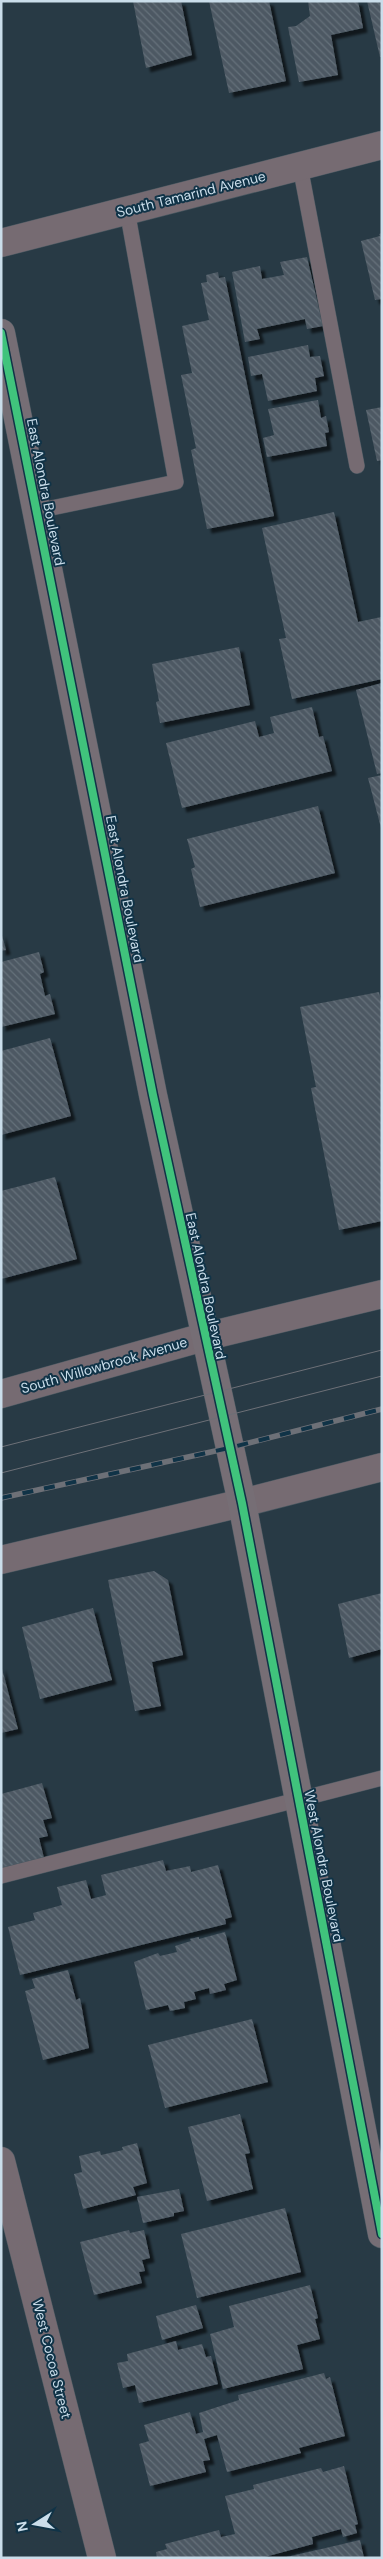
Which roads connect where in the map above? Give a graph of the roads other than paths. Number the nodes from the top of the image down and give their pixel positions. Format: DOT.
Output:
graph roads {
  1 [pos="382,145"];
  2 [pos="300,166"];
  3 [pos="127,210"];
  4 [pos="1,243"];
  5 [pos="1,334"];
  6 [pos="356,466"];
  7 [pos="38,511"];
  8 [pos="382,1294"];
  9 [pos="204,1337"];
  10 [pos="1,1394"];
  11 [pos="382,1468"];
  12 [pos="242,1504"];
  13 [pos="1,1560"];
  14 [pos="382,1778"];
  15 [pos="298,1798"];
  16 [pos="1,1876"];
  17 [pos="1,2160"];
  18 [pos="382,2234"];
  19 [pos="102,2558"];
  1 -- 2 [label="street, South Tamarind Avenue"];
  2 -- 3 [label="street, South Tamarind Avenue"];
  2 -- 6 [label="lane"];
  3 -- 4 [label="street, South Tamarind Avenue"];
  3 -- 7 [label="lane"];
  5 -- 7 [label="main road, East Alondra Boulevard"];
  7 -- 9 [label="main road, East Alondra Boulevard"];
  8 -- 9 [label="street, South Willowbrook Avenue"];
  9 -- 10 [label="street, South Willowbrook Avenue"];
  9 -- 12 [label="main road, East Alondra Boulevard"];
  11 -- 12 [label="street"];
  12 -- 13 [label="street"];
  12 -- 15 [label="main road, West Alondra Boulevard"];
  14 -- 15 [label="lane"];
  15 -- 16 [label="lane"];
  15 -- 18 [label="main road, West Alondra Boulevard"];
  17 -- 19 [label="street, West Cocoa Street"];
}
